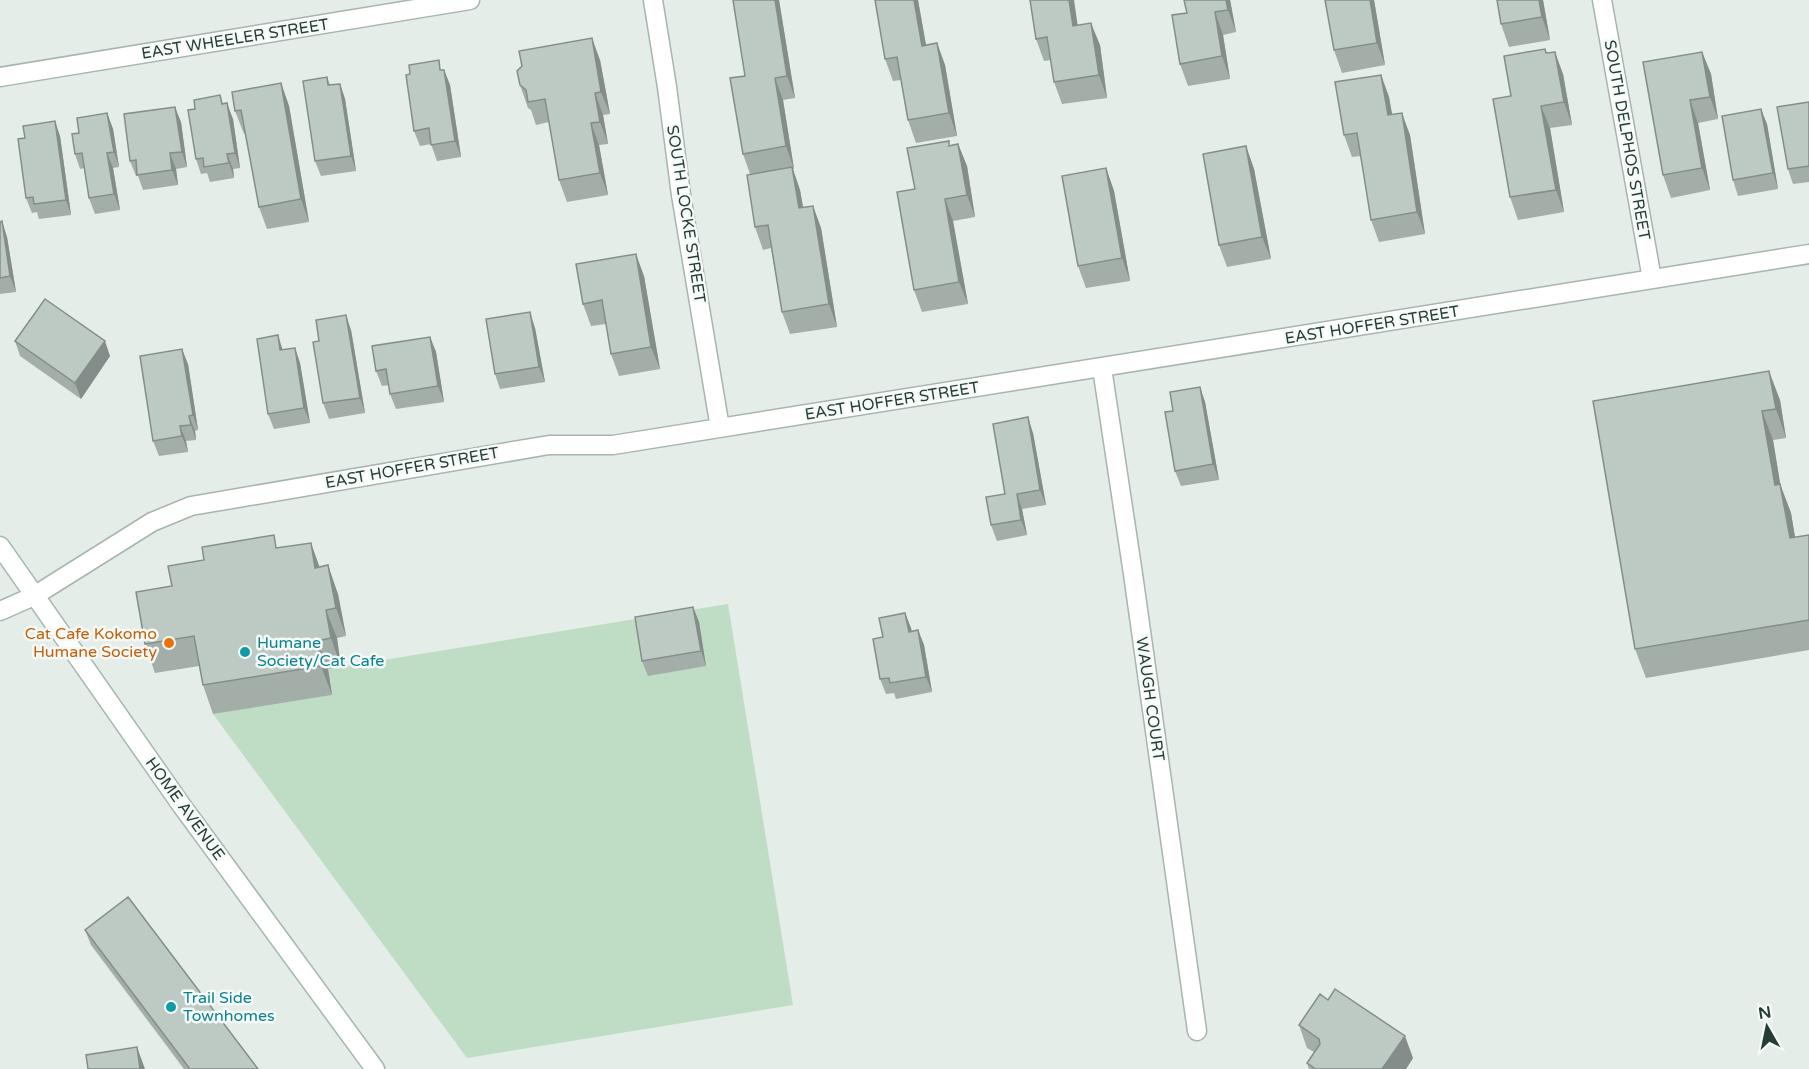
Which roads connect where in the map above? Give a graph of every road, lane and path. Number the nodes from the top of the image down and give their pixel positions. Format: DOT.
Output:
graph roads {
  1 [pos="470,0"];
  2 [pos="653,0"];
  3 [pos="1602,0"];
  4 [pos="0,77"];
  5 [pos="1809,254"];
  6 [pos="1652,279"];
  7 [pos="1102,368"];
  8 [pos="720,428"];
  9 [pos="0,546"];
  10 [pos="34,596"];
  11 [pos="0,611"];
  12 [pos="1197,1031"];
  13 [pos="375,1069"];
  1 -- 4 [label="street, EAST WHEELER STREET"];
  2 -- 8 [label="street, SOUTH LOCKE STREET"];
  3 -- 6 [label="street, SOUTH DELPHOS STREET"];
  5 -- 6 [label="street, EAST HOFFER STREET"];
  6 -- 7 [label="street, EAST HOFFER STREET"];
  7 -- 8 [label="street, EAST HOFFER STREET"];
  7 -- 12 [label="street, WAUGH COURT"];
  8 -- 10 [label="street, EAST HOFFER STREET"];
  9 -- 10 [label="street, HOME AVENUE"];
  10 -- 11 [label="street, EAST HOFFER STREET"];
  10 -- 13 [label="street, HOME AVENUE"];
}
